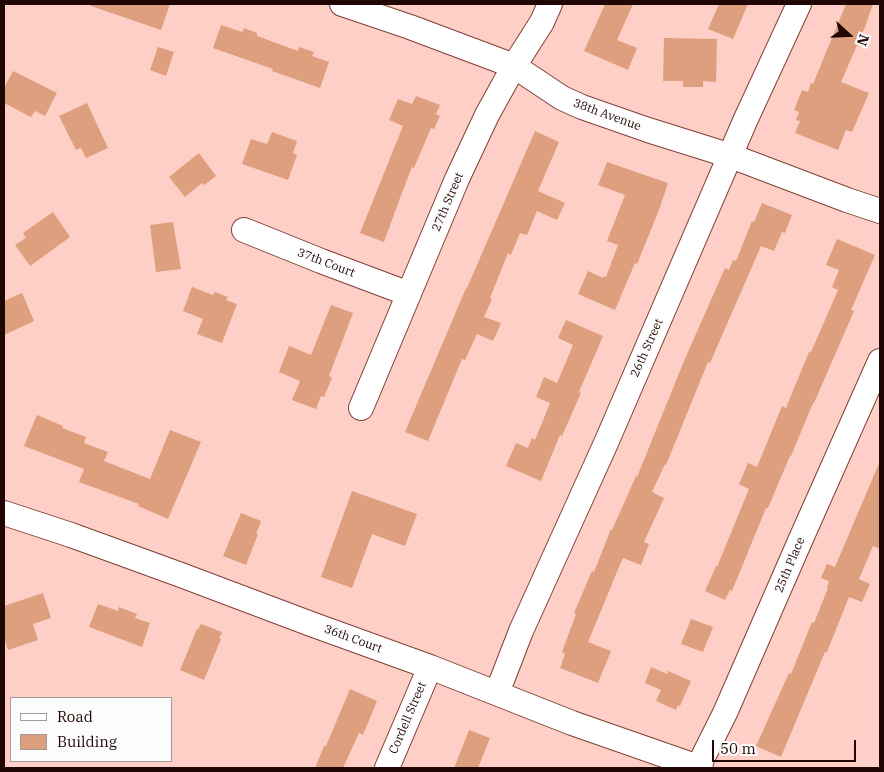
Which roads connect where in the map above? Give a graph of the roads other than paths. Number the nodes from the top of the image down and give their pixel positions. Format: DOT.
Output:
graph roads {
  1 [pos="342,4"];
  2 [pos="550,4"];
  3 [pos="799,4"];
  4 [pos="514,66"];
  5 [pos="731,156"];
  6 [pos="880,211"];
  7 [pos="244,230"];
  8 [pos="409,294"];
  9 [pos="880,362"];
  10 [pos="361,408"];
  11 [pos="4,513"];
  12 [pos="430,667"];
  13 [pos="496,693"];
  14 [pos="386,768"];
  15 [pos="699,768"];
  1 -- 4 [label="street, 38th Avenue"];
  2 -- 4 [label="street, 27th Street"];
  3 -- 5 [label="street, 26th Street"];
  4 -- 5 [label="street, 38th Avenue"];
  4 -- 8 [label="street, 27th Street"];
  5 -- 6 [label="street, 38th Avenue"];
  5 -- 13 [label="street, 26th Street"];
  7 -- 8 [label="street, 37th Court"];
  8 -- 10 [label="street, 27th Street"];
  9 -- 15 [label="street, 25th Place"];
  11 -- 12 [label="street, 36th Court"];
  12 -- 13 [label="street, 36th Court"];
  12 -- 14 [label="street, Cordell Street"];
  13 -- 15 [label="street, 36th Court"];
}
